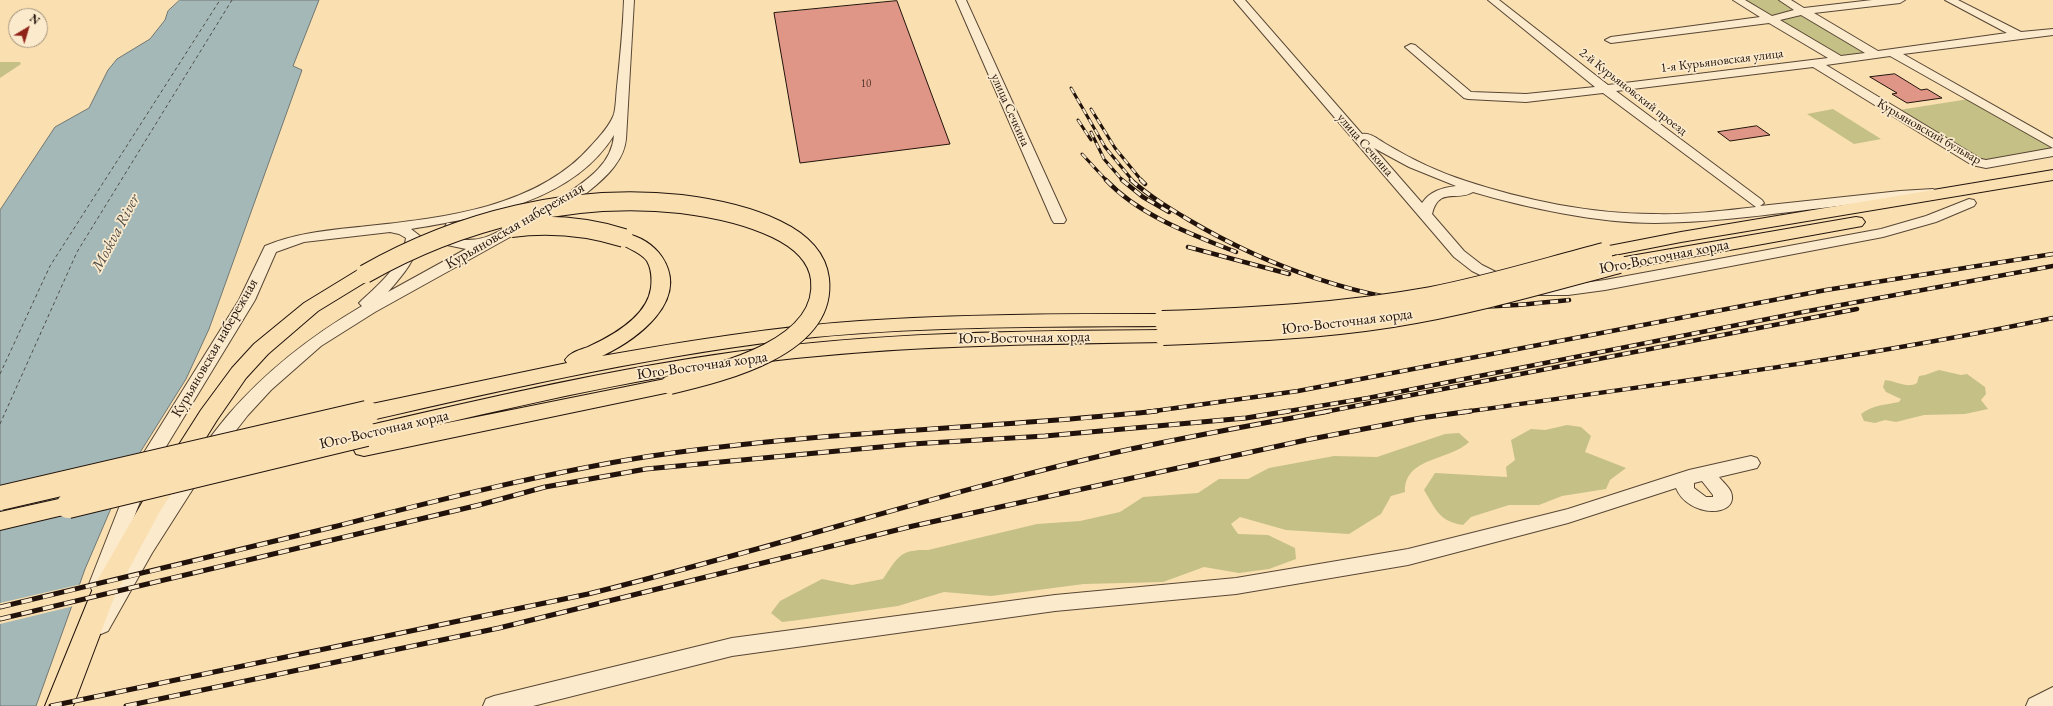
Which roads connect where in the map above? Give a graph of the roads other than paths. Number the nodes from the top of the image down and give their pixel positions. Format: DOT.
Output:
graph roads {
  1 [pos="629,0"];
  2 [pos="961,0"];
  3 [pos="1239,0"];
  4 [pos="1493,0"];
  5 [pos="1738,0"];
  6 [pos="1784,0"];
  7 [pos="1900,0"];
  8 [pos="1950,0"];
  9 [pos="1803,11"];
  10 [pos="1771,19"];
  11 [pos="2053,32"];
  12 [pos="2019,35"];
  13 [pos="1611,40"];
  14 [pos="1411,47"];
  15 [pos="1893,53"];
  16 [pos="1877,55"];
  17 [pos="1840,60"];
  18 [pos="1815,63"];
  19 [pos="1605,89"];
  20 [pos="620,114"];
  21 [pos="1349,127"];
  22 [pos="2053,144"];
  23 [pos="2053,152"];
  24 [pos="2053,175"];
  25 [pos="2053,189"];
  26 [pos="1481,191"];
  27 [pos="1951,192"];
  28 [pos="1757,203"];
  29 [pos="1969,203"];
  30 [pos="479,212"];
  31 [pos="1425,214"];
  32 [pos="1059,220"];
  33 [pos="387,229"];
  34 [pos="505,234"];
  35 [pos="365,274"];
  36 [pos="1163,328"];
  37 [pos="333,331"];
  38 [pos="468,391"];
  39 [pos="366,432"];
  40 [pos="1751,463"];
  41 [pos="1698,476"];
  42 [pos="1649,491"];
  43 [pos="0,498"];
  44 [pos="1693,499"];
  45 [pos="0,521"];
  46 [pos="2053,696"];
  47 [pos="61,702"];
  48 [pos="494,706"];
  49 [pos="2037,706"];
  1 -- 20 [label="street, Курьяновская набережная"];
  2 -- 32 [label="street, улица Сечкина"];
  3 -- 21 [label="street, улица Сечкина"];
  4 -- 19 [label="street, 2-й Курьяновский проезд"];
  5 -- 10 [label="street"];
  6 -- 9 [label="street"];
  7 -- 9 [label="street"];
  8 -- 12 [label="street"];
  9 -- 10 [label="street"];
  9 -- 16 [label="street"];
  10 -- 13 [label="street"];
  10 -- 17 [label="street"];
  11 -- 12 [label="street, 1-я Курьяновская улица"];
  12 -- 15 [label="street, 1-я Курьяновская улица"];
  14 -- 19 [label="street, 1-я Курьяновская улица"];
  15 -- 16 [label="street, 1-я Курьяновская улица"];
  15 -- 22 [label="street"];
  16 -- 17 [label="street, 1-я Курьяновская улица"];
  17 -- 18 [label="street, 1-я Курьяновская улица"];
  18 -- 19 [label="street, 1-я Курьяновская улица"];
  18 -- 23 [label="street, Курьяновский бульвар"];
  19 -- 28 [label="street, 2-й Курьяновский проезд"];
  20 -- 30 [label="street, Курьяновская набережная"];
  20 -- 34 [label="street, Курьяновская набережная"];
  21 -- 26 [label="street"];
  21 -- 31 [label="street, улица Сечкина"];
  24 -- 27 [label="main road, Юго-Восточная хорда"];
  25 -- 29 [label="main road, Юго-Восточная хорда"];
  26 -- 27 [label="street"];
  26 -- 31 [label="street"];
  27 -- 36 [label="main road, Юго-Восточная хорда, bridge"];
  29 -- 31 [label="street, улица Сечкина"];
  29 -- 36 [label="main road, Юго-Восточная хорда, bridge"];
  30 -- 33 [label="street, Курьяновская набережная"];
  30 -- 34 [label="street"];
  33 -- 37 [label="street"];
  33 -- 47 [label="street, Курьяновская набережная"];
  34 -- 37 [label="street, Курьяновская набережная"];
  35 -- 38 [label="main road, bridge"];
  35 -- 39 [label="main road, bridge"];
  35 -- 47 [label="main road"];
  36 -- 38 [label="main road, Юго-Восточная хорда"];
  36 -- 39 [label="main road, Юго-Восточная хорда"];
  37 -- 47 [label="street, Курьяновская набережная"];
  38 -- 39 [label="main road, Юго-Восточная хорда"];
  39 -- 43 [label="main road, Юго-Восточная хорда, bridge"];
  39 -- 45 [label="main road, bridge"];
  40 -- 41 [label="street"];
  41 -- 42 [label="street"];
  41 -- 44 [label="street"];
  41 -- 44 [label="street"];
  42 -- 44 [label="street"];
  42 -- 48 [label="street"];
  46 -- 49 [label="street"];
}
